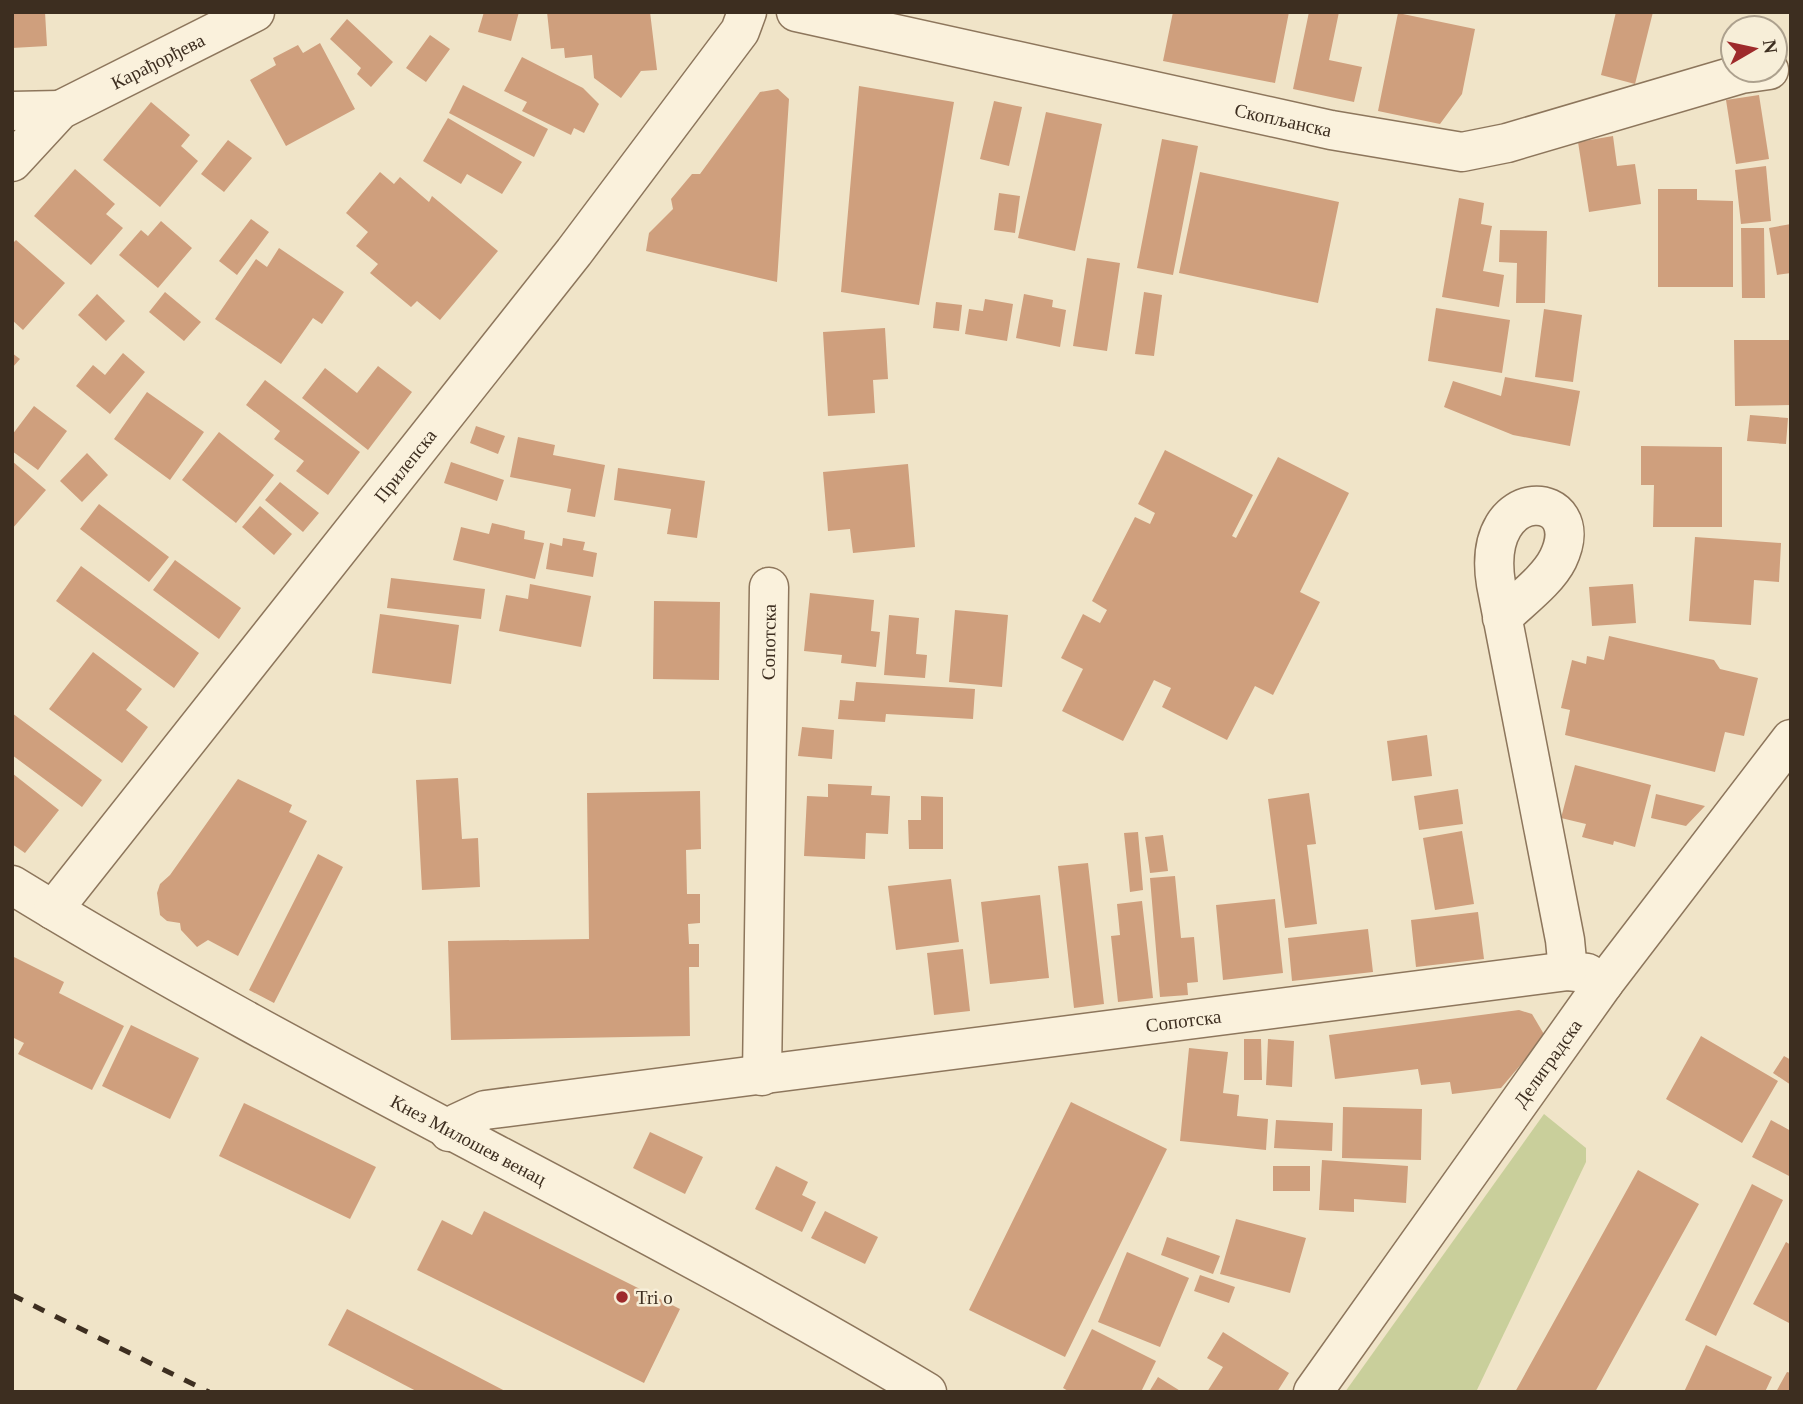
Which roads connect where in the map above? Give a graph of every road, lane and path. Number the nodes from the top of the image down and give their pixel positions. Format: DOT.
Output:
graph roads {
  1 [pos="255,12"];
  2 [pos="747,12"];
  3 [pos="796,12"];
  4 [pos="1719,80"];
  5 [pos="60,110"];
  6 [pos="12,111"];
  7 [pos="12,162"];
  8 [pos="769,587"];
  9 [pos="1502,618"];
  10 [pos="1791,739"];
  11 [pos="12,885"];
  12 [pos="53,910"];
  13 [pos="1568,971"];
  14 [pos="1604,984"];
  15 [pos="762,1076"];
  16 [pos="449,1132"];
  17 [pos="927,1392"];
  18 [pos="1313,1392"];
  1 -- 5 [label="street, Карађорђева"];
  2 -- 12 [label="street, Прилепска"];
  3 -- 4 [label="street, Скопљанска"];
  5 -- 6 [label="street, Карађорђева"];
  5 -- 7 [label="street, Карађорђева"];
  8 -- 15 [label="street, Сопотска"];
  9 -- 13 [label="street"];
  10 -- 14 [label="street, Делиградска"];
  11 -- 12 [label="street, Кнез Милошев венац"];
  12 -- 16 [label="street, Кнез Милошев венац"];
  13 -- 14 [label="street, Сопотска"];
  13 -- 15 [label="street, Сопотска"];
  14 -- 18 [label="street, Делиградска"];
  15 -- 16 [label="street, Сопотска"];
  16 -- 17 [label="street, Кнез Милошев венац"];
}
